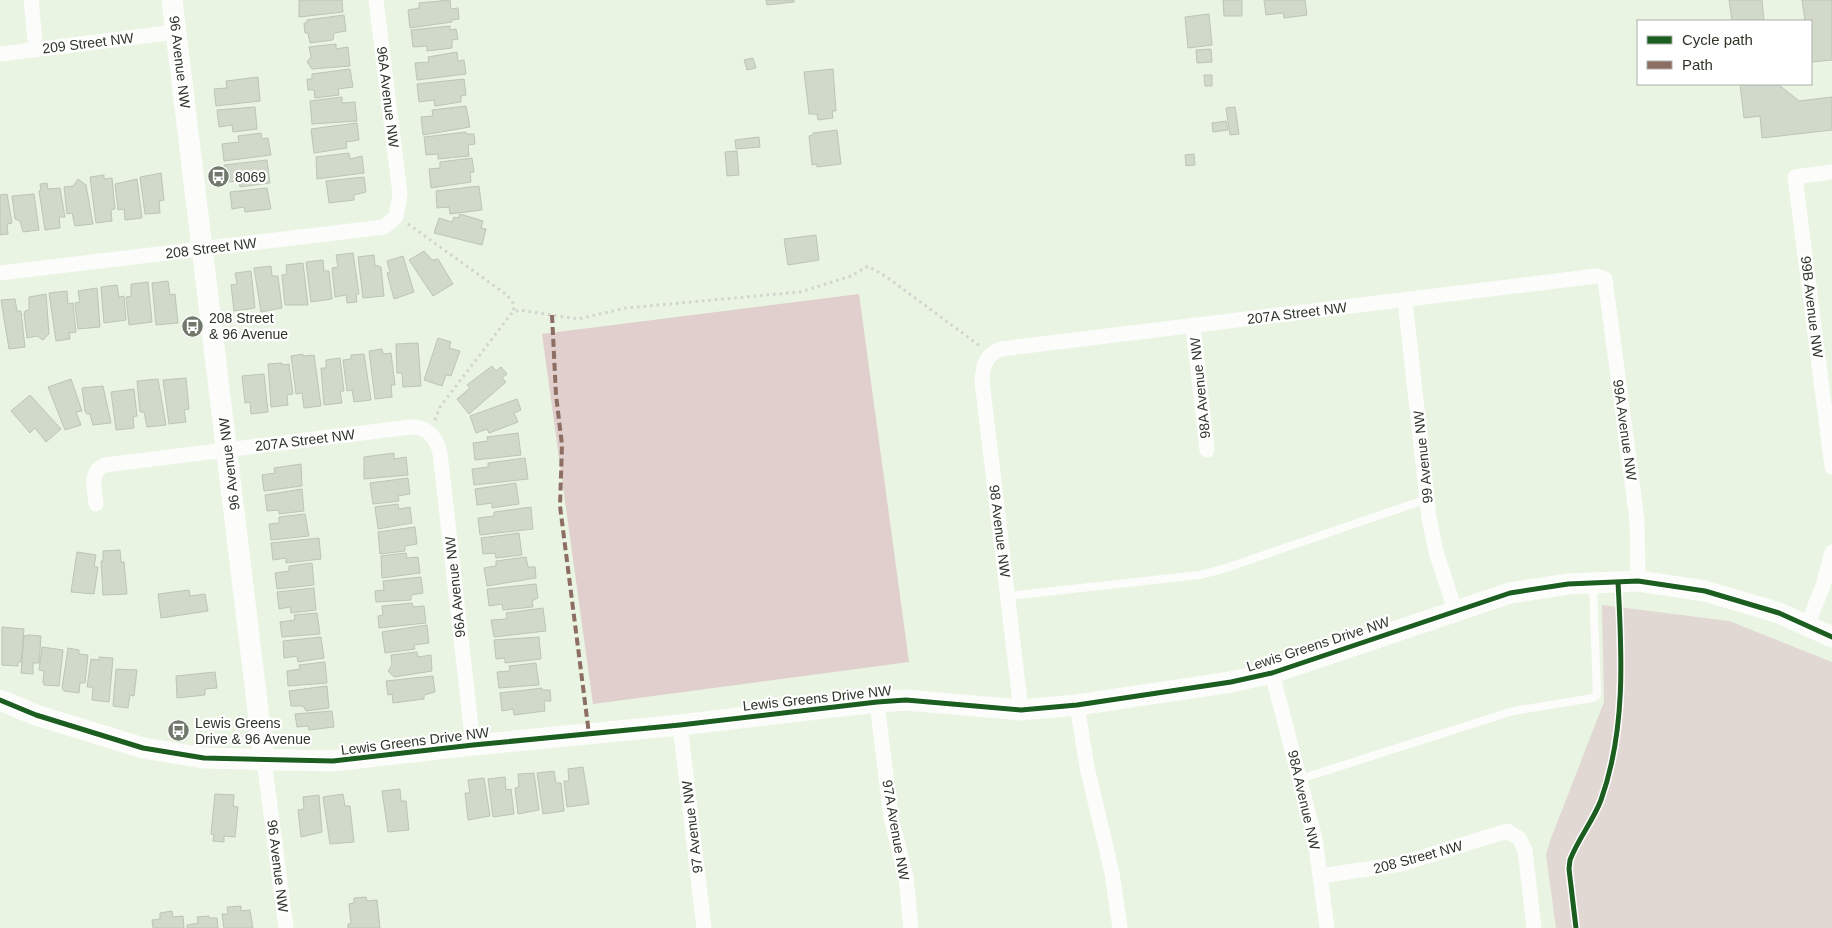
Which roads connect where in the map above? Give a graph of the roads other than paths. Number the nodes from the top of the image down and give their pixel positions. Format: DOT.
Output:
graph roads {
  1 [pos="31,0"];
  2 [pos="172,0"];
  3 [pos="376,0"];
  4 [pos="176,32"];
  5 [pos="36,50"];
  6 [pos="0,54"];
  7 [pos="1832,172"];
  8 [pos="396,217"];
  9 [pos="203,249"];
  10 [pos="0,273"];
  11 [pos="1605,279"];
  12 [pos="1406,300"];
  13 [pos="1193,326"];
  14 [pos="990,354"];
  15 [pos="430,432"];
  16 [pos="228,450"];
  17 [pos="1207,450"];
  18 [pos="1832,468"];
  19 [pos="1428,499"];
  20 [pos="96,504"];
  21 [pos="1832,552"];
  22 [pos="1638,581"];
  23 [pos="1593,582"];
  24 [pos="1008,596"];
  25 [pos="1455,610"];
  26 [pos="1807,625"];
  27 [pos="1832,637"];
  28 [pos="1272,673"];
  29 [pos="0,700"];
  30 [pos="877,702"];
  31 [pos="1077,705"];
  32 [pos="1021,710"];
  33 [pos="680,725"];
  34 [pos="473,745"];
  35 [pos="264,760"];
  36 [pos="1300,779"];
  37 [pos="1320,876"];
  38 [pos="286,928"];
  39 [pos="704,928"];
  40 [pos="911,928"];
  41 [pos="1120,928"];
  42 [pos="1327,928"];
  43 [pos="1534,928"];
  1 -- 5 [label="street"];
  2 -- 4 [label="street, 96 Avenue NW"];
  3 -- 8 [label="street, 96A Avenue NW"];
  4 -- 5 [label="street, 209 Street NW"];
  4 -- 9 [label="street, 96 Avenue NW"];
  5 -- 6 [label="street, 209 Street NW"];
  7 -- 18 [label="street, 99B Avenue NW"];
  8 -- 9 [label="street, 208 Street NW"];
  9 -- 10 [label="street, 208 Street NW"];
  9 -- 16 [label="street, 96 Avenue NW"];
  11 -- 12 [label="street, 207A Street NW"];
  11 -- 22 [label="street, 99A Avenue NW"];
  12 -- 13 [label="street, 207A Street NW"];
  12 -- 19 [label="street, 99 Avenue NW"];
  13 -- 14 [label="street, 207A Street NW"];
  13 -- 17 [label="street, 98A Avenue NW"];
  14 -- 24 [label="street, 98 Avenue NW"];
  15 -- 16 [label="street, 207A Street NW"];
  15 -- 34 [label="street, 96A Avenue NW"];
  16 -- 20 [label="street, 207A Street NW"];
  16 -- 35 [label="street, 96 Avenue NW"];
  19 -- 24 [label="lane"];
  19 -- 25 [label="street, 99 Avenue NW"];
  21 -- 26 [label="street"];
  22 -- 23 [label="street, Lewis Greens Drive NW"];
  22 -- 26 [label="street, Lewis Greens Drive NW"];
  23 -- 25 [label="street, Lewis Greens Drive NW"];
  23 -- 36 [label="lane"];
  24 -- 32 [label="street, 98 Avenue NW"];
  25 -- 28 [label="street, Lewis Greens Drive NW"];
  26 -- 27 [label="street, Lewis Greens Drive NW"];
  28 -- 31 [label="street, Lewis Greens Drive NW"];
  28 -- 36 [label="street, 98A Avenue NW"];
  29 -- 35 [label="street, Lewis Greens Drive NW"];
  30 -- 32 [label="street, Lewis Greens Drive NW"];
  30 -- 33 [label="street, Lewis Greens Drive NW"];
  30 -- 40 [label="street, 97A Avenue NW"];
  31 -- 32 [label="street, Lewis Greens Drive NW"];
  31 -- 41 [label="street"];
  33 -- 34 [label="street, Lewis Greens Drive NW"];
  33 -- 39 [label="street, 97 Avenue NW"];
  34 -- 35 [label="street, Lewis Greens Drive NW"];
  35 -- 38 [label="street, 96 Avenue NW"];
  36 -- 37 [label="street, 98A Avenue NW"];
  37 -- 42 [label="street, 98A Avenue NW"];
  37 -- 43 [label="street, 208 Street NW"];
}
